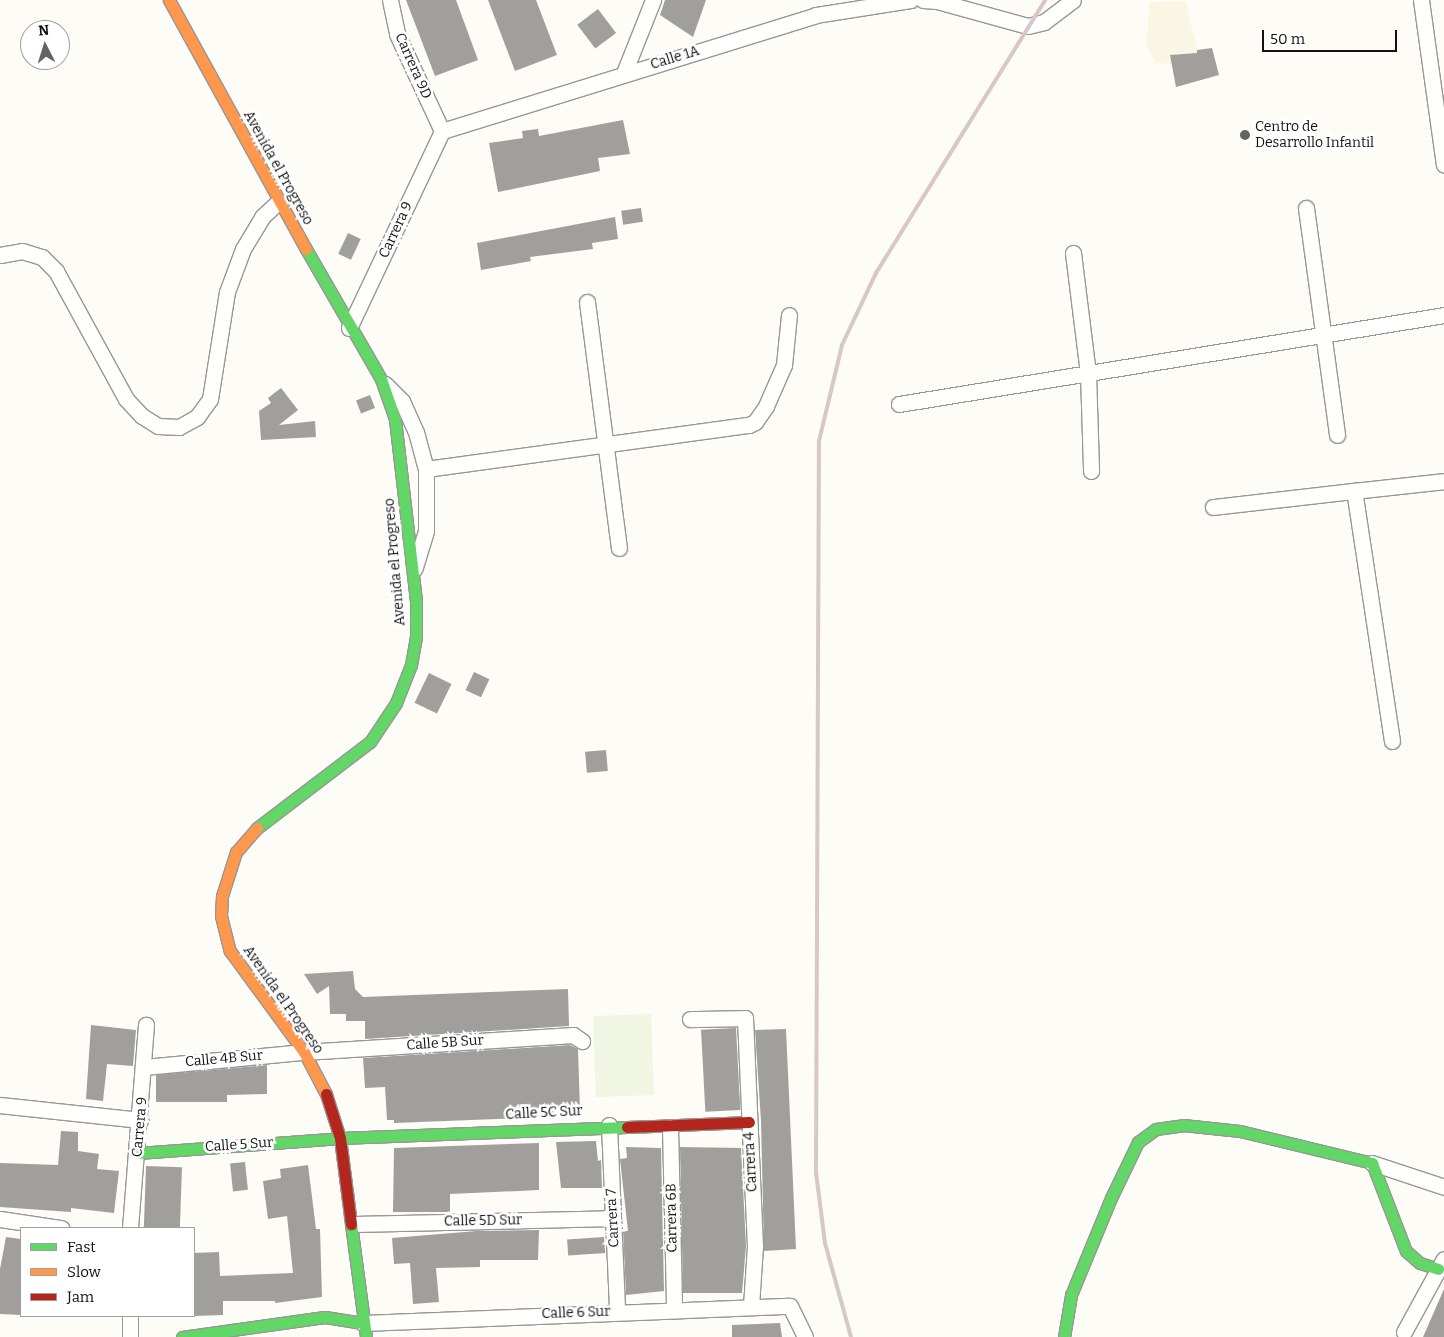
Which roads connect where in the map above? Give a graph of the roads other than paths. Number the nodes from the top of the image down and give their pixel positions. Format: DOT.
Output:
graph roads {
  1 [pos="169,0"];
  2 [pos="390,0"];
  3 [pos="653,0"];
  4 [pos="911,0"];
  5 [pos="923,0"];
  6 [pos="1073,0"];
  7 [pos="1421,0"];
  8 [pos="624,74"];
  9 [pos="1441,122"];
  10 [pos="442,131"];
  11 [pos="1444,165"];
  12 [pos="279,201"];
  13 [pos="1306,208"];
  14 [pos="1073,253"];
  15 [pos="0,255"];
  16 [pos="587,302"];
  17 [pos="789,315"];
  18 [pos="1444,315"];
  19 [pos="349,328"];
  20 [pos="1325,334"];
  21 [pos="1088,373"];
  22 [pos="380,379"];
  23 [pos="899,404"];
  24 [pos="1337,435"];
  25 [pos="605,444"];
  26 [pos="426,469"];
  27 [pos="1091,471"];
  28 [pos="1444,480"];
  29 [pos="1354,491"];
  30 [pos="1213,507"];
  31 [pos="619,548"];
  32 [pos="413,574"];
  33 [pos="1392,741"];
  34 [pos="690,1019"];
  35 [pos="146,1026"];
  36 [pos="582,1041"];
  37 [pos="304,1052"];
  38 [pos="144,1067"];
  39 [pos="0,1105"];
  40 [pos="140,1120"];
  41 [pos="750,1122"];
  42 [pos="609,1125"];
  43 [pos="670,1127"];
  44 [pos="340,1138"];
  45 [pos="138,1153"];
  46 [pos="1372,1163"];
  47 [pos="1444,1187"];
  48 [pos="613,1218"];
  49 [pos="0,1219"];
  50 [pos="354,1224"];
  51 [pos="54,1227"];
  52 [pos="130,1227"];
  53 [pos="1441,1264"];
  54 [pos="751,1306"];
  55 [pos="674,1309"];
  56 [pos="617,1311"];
  57 [pos="130,1317"];
  58 [pos="365,1330"];
  59 [pos="350,1332"];
  60 [pos="1404,1332"];
  61 [pos="130,1337"];
  62 [pos="182,1337"];
  63 [pos="805,1337"];
  64 [pos="1064,1337"];
  1 -- 12 [label="main road, Avenida el Progreso"];
  2 -- 10 [label="street, Carrera 9D"];
  3 -- 8 [label="street"];
  4 -- 8 [label="street, Calle 1A"];
  5 -- 6 [label="street"];
  7 -- 9 [label="street"];
  8 -- 10 [label="street, Calle 1A"];
  9 -- 11 [label="street"];
  10 -- 19 [label="street, Carrera 9"];
  12 -- 15 [label="street"];
  12 -- 19 [label="main road, Avenida el Progreso"];
  13 -- 20 [label="street"];
  14 -- 21 [label="street"];
  16 -- 25 [label="street"];
  17 -- 25 [label="street"];
  18 -- 20 [label="street"];
  19 -- 22 [label="main road, Avenida el Progreso"];
  20 -- 21 [label="street"];
  20 -- 24 [label="street"];
  21 -- 23 [label="street"];
  21 -- 27 [label="street"];
  22 -- 26 [label="street"];
  22 -- 32 [label="main road, Avenida el Progreso"];
  25 -- 26 [label="street"];
  25 -- 31 [label="street"];
  26 -- 32 [label="street"];
  28 -- 29 [label="street"];
  29 -- 30 [label="street"];
  29 -- 33 [label="street"];
  32 -- 37 [label="main road, Avenida el Progreso"];
  34 -- 41 [label="street, Carrera 4"];
  35 -- 38 [label="street, Carrera 9"];
  36 -- 37 [label="street, Calle 5B Sur"];
  37 -- 38 [label="street, Calle 4B Sur"];
  37 -- 44 [label="main road, Avenida el Progreso"];
  38 -- 40 [label="street, Carrera 9"];
  39 -- 40 [label="street"];
  40 -- 45 [label="street, Carrera 9"];
  41 -- 43 [label="main road, Calle 5C Sur"];
  41 -- 54 [label="street, Carrera 4"];
  42 -- 43 [label="main road, Calle 5C Sur"];
  42 -- 44 [label="main road, Calle 5C Sur"];
  42 -- 48 [label="street, Carrera 7"];
  43 -- 55 [label="street, Carrera 6B"];
  44 -- 45 [label="main road, Calle 5 Sur"];
  44 -- 50 [label="main road, Avenida el Progreso"];
  45 -- 52 [label="street, Carrera 9"];
  46 -- 47 [label="street"];
  46 -- 53 [label="main road"];
  46 -- 64 [label="main road"];
  48 -- 50 [label="street, Calle 5D Sur"];
  48 -- 56 [label="street, Carrera 7"];
  49 -- 51 [label="street"];
  50 -- 58 [label="main road, Avenida el Progreso"];
  53 -- 60 [label="street"];
  54 -- 55 [label="street, Calle 6 Sur"];
  54 -- 63 [label="street, Calle 6 Sur"];
  55 -- 56 [label="street, Calle 6 Sur"];
  56 -- 58 [label="street, Calle 6 Sur"];
  57 -- 61 [label="street"];
  58 -- 59 [label="main road"];
  58 -- 62 [label="main road, Calle 6 Sur"];
}
